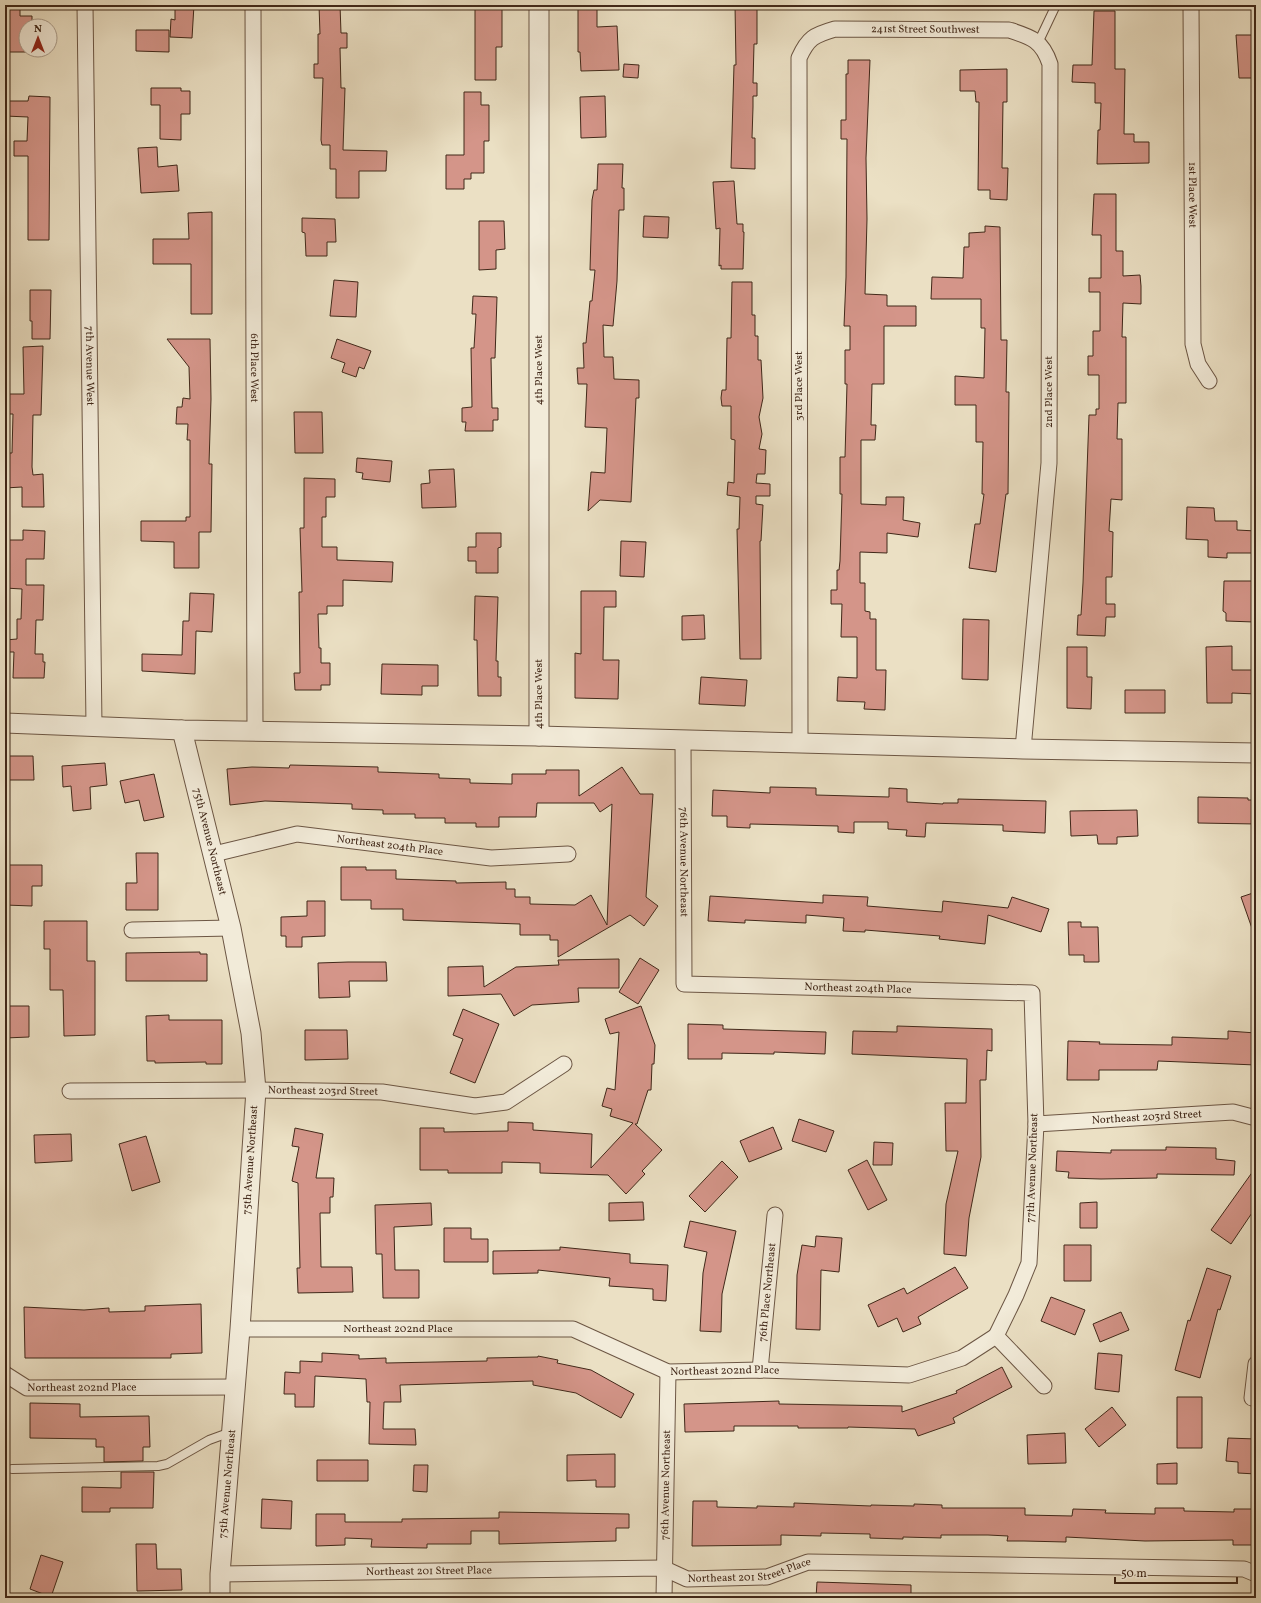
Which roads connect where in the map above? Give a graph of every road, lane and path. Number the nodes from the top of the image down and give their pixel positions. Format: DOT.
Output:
graph roads {
  1 [pos="85,5"];
  2 [pos="253,5"];
  3 [pos="540,5"];
  4 [pos="1056,5"];
  5 [pos="1191,5"];
  6 [pos="816,35"];
  7 [pos="1036,41"];
  8 [pos="1209,381"];
  9 [pos="5,723"];
  10 [pos="94,726"];
  11 [pos="182,730"];
  12 [pos="255,732"];
  13 [pos="539,736"];
  14 [pos="683,740"];
  15 [pos="800,742"];
  16 [pos="1023,749"];
  17 [pos="1256,753"];
  18 [pos="214,854"];
  19 [pos="568,854"];
  20 [pos="231,928"];
  21 [pos="132,930"];
  22 [pos="684,984"];
  23 [pos="1032,993"];
  24 [pos="564,1064"];
  25 [pos="256,1090"];
  26 [pos="70,1091"];
  27 [pos="1256,1118"];
  28 [pos="1036,1124"];
  29 [pos="775,1215"];
  30 [pos="240,1329"];
  31 [pos="996,1336"];
  32 [pos="1256,1364"];
  33 [pos="760,1370"];
  34 [pos="668,1372"];
  35 [pos="5,1374"];
  36 [pos="1044,1386"];
  37 [pos="236,1387"];
  38 [pos="1252,1398"];
  39 [pos="232,1431"];
  40 [pos="12,1469"];
  41 [pos="663,1568"];
  42 [pos="220,1574"];
  43 [pos="1256,1574"];
  44 [pos="220,1598"];
  45 [pos="664,1598"];
  1 -- 10 [label="street, 7th Avenue West"];
  2 -- 12 [label="street, 6th Place West"];
  3 -- 13 [label="street, 4th Place West"];
  4 -- 7 [label="lane"];
  5 -- 8 [label="street, 1st Place West"];
  6 -- 7 [label="street, 241st Street Southwest"];
  6 -- 15 [label="street, 3rd Place West"];
  7 -- 16 [label="street, 2nd Place West"];
  9 -- 10 [label="street"];
  10 -- 11 [label="street"];
  11 -- 12 [label="street"];
  11 -- 18 [label="street, 75th Avenue Northeast"];
  12 -- 13 [label="street"];
  13 -- 14 [label="street"];
  14 -- 15 [label="street"];
  14 -- 22 [label="street, 76th Avenue Northeast"];
  15 -- 16 [label="street"];
  16 -- 17 [label="street"];
  18 -- 19 [label="street, Northeast 204th Place"];
  18 -- 20 [label="street, 75th Avenue Northeast"];
  20 -- 21 [label="street"];
  20 -- 25 [label="street, 75th Avenue Northeast"];
  22 -- 23 [label="street, Northeast 204th Place"];
  23 -- 28 [label="street, 77th Avenue Northeast"];
  24 -- 25 [label="street, Northeast 203rd Street"];
  25 -- 26 [label="street, Northeast 203rd Street"];
  25 -- 30 [label="street, 75th Avenue Northeast"];
  27 -- 28 [label="street, Northeast 203rd Street"];
  28 -- 31 [label="street, 77th Avenue Northeast"];
  29 -- 33 [label="street, 76th Place Northeast"];
  30 -- 34 [label="street, Northeast 202nd Place"];
  30 -- 37 [label="street, 75th Avenue Northeast"];
  31 -- 33 [label="street, Northeast 202nd Place"];
  31 -- 36 [label="street"];
  32 -- 38 [label="street"];
  33 -- 34 [label="street, Northeast 202nd Place"];
  34 -- 41 [label="street, 76th Avenue Northeast"];
  35 -- 37 [label="street, Northeast 202nd Place"];
  37 -- 39 [label="street, 75th Avenue Northeast"];
  39 -- 40 [label="lane"];
  39 -- 42 [label="street, 75th Avenue Northeast"];
  41 -- 42 [label="street, Northeast 201 Street Place"];
  41 -- 43 [label="street, Northeast 201 Street Place"];
  41 -- 45 [label="street, 76th Avenue Northeast"];
  42 -- 44 [label="street, 75th Avenue Northeast"];
}
